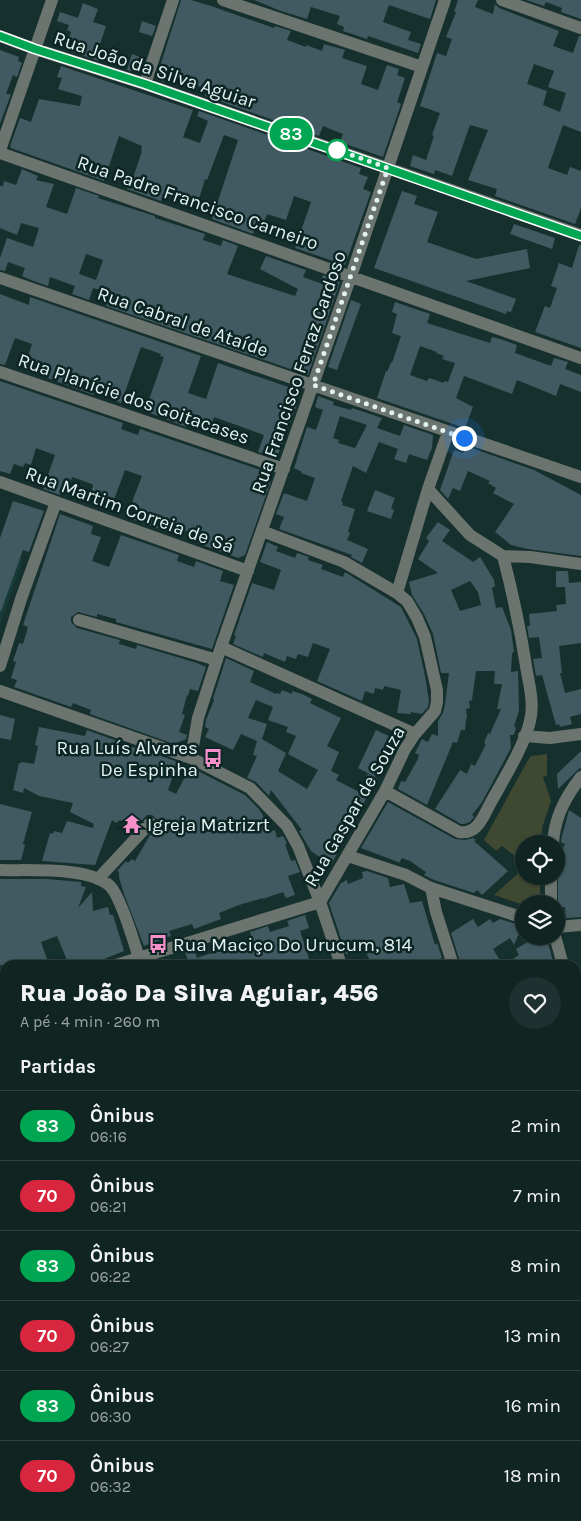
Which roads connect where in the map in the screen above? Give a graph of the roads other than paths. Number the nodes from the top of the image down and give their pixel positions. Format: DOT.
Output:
graph roads {
  1 [pos="52,0"];
  2 [pos="173,0"];
  3 [pos="223,0"];
  4 [pos="446,0"];
  5 [pos="502,0"];
  6 [pos="581,28"];
  7 [pos="0,36"];
  8 [pos="35,49"];
  9 [pos="422,67"];
  10 [pos="145,84"];
  11 [pos="0,151"];
  12 [pos="388,168"];
  13 [pos="581,236"];
  14 [pos="351,276"];
  15 [pos="0,278"];
  16 [pos="581,358"];
  17 [pos="0,372"];
  18 [pos="313,385"];
  19 [pos="448,432"];
  20 [pos="284,468"];
  21 [pos="581,477"];
  22 [pos="0,482"];
  23 [pos="428,489"];
  24 [pos="56,502"];
  25 [pos="262,531"];
  26 [pos="503,556"];
  27 [pos="581,564"];
  28 [pos="248,571"];
  29 [pos="397,593"];
  30 [pos="79,620"];
  31 [pos="221,647"];
  32 [pos="217,660"];
  33 [pos="0,666"];
  34 [pos="0,691"];
  35 [pos="415,734"];
  36 [pos="581,734"];
  37 [pos="524,736"];
  38 [pos="191,758"];
  39 [pos="581,777"];
  40 [pos="384,791"];
  41 [pos="150,823"];
  42 [pos="555,835"];
  43 [pos="348,856"];
  44 [pos="0,870"];
  45 [pos="98,879"];
  46 [pos="431,888"];
  47 [pos="320,902"];
  48 [pos="515,915"];
  49 [pos="581,925"];
  50 [pos="565,926"];
  51 [pos="557,945"];
  52 [pos="140,960"];
  53 [pos="143,960"];
  54 [pos="339,960"];
  55 [pos="451,960"];
  56 [pos="562,960"];
  1 -- 8 [label="street"];
  2 -- 10 [label="street"];
  3 -- 9 [label="street"];
  4 -- 9 [label="street, Rua Francisco Ferraz Cardoso"];
  5 -- 6 [label="street"];
  7 -- 8 [label="street, Rua João da Silva Aguiar"];
  8 -- 10 [label="street, Rua João da Silva Aguiar"];
  8 -- 11 [label="street"];
  9 -- 12 [label="street, Rua Francisco Ferraz Cardoso"];
  10 -- 12 [label="street, Rua João da Silva Aguiar"];
  11 -- 14 [label="street, Rua Padre Francisco Carneiro"];
  12 -- 13 [label="street, Rua João da Silva Aguiar"];
  12 -- 14 [label="street, Rua Francisco Ferraz Cardoso"];
  14 -- 16 [label="street, Rua Padre Francisco Carneiro"];
  14 -- 18 [label="street, Rua Francisco Ferraz Cardoso"];
  15 -- 18 [label="street, Rua Cabral de Ataíde"];
  17 -- 20 [label="street, Rua Planície dos Goitacases"];
  18 -- 19 [label="street, Rua Cabral de Ataíde"];
  18 -- 20 [label="street, Rua Francisco Ferraz Cardoso"];
  19 -- 21 [label="street, Rua Cabral de Ataíde"];
  19 -- 23 [label="street"];
  20 -- 25 [label="street, Rua Francisco Ferraz Cardoso"];
  22 -- 24 [label="street, Rua Martim Correia de Sá"];
  23 -- 26 [label="street"];
  23 -- 29 [label="street"];
  24 -- 28 [label="street, Rua Martim Correia de Sá"];
  24 -- 33 [label="street"];
  25 -- 28 [label="street, Rua Francisco Ferraz Cardoso"];
  25 -- 29 [label="street, Rua Gaspar de Souza"];
  26 -- 27 [label="street"];
  26 -- 37 [label="street"];
  28 -- 31 [label="street, Rua Francisco Ferraz Cardoso"];
  29 -- 35 [label="street, Rua Gaspar de Souza"];
  30 -- 32 [label="street"];
  31 -- 32 [label="street, Rua Francisco Ferraz Cardoso"];
  31 -- 35 [label="street"];
  32 -- 38 [label="street, Rua Francisco Ferraz Cardoso"];
  34 -- 38 [label="street"];
  35 -- 40 [label="street, Rua Gaspar de Souza"];
  36 -- 37 [label="street"];
  37 -- 40 [label="street"];
  38 -- 47 [label="street"];
  39 -- 42 [label="street"];
  40 -- 43 [label="street, Rua Gaspar de Souza"];
  41 -- 45 [label="street"];
  43 -- 46 [label="street"];
  43 -- 47 [label="street, Rua Gaspar de Souza"];
  44 -- 45 [label="street"];
  45 -- 52 [label="street"];
  46 -- 48 [label="street"];
  46 -- 55 [label="street"];
  47 -- 53 [label="street"];
  47 -- 54 [label="street"];
  49 -- 50 [label="street"];
  51 -- 56 [label="street"];
}
